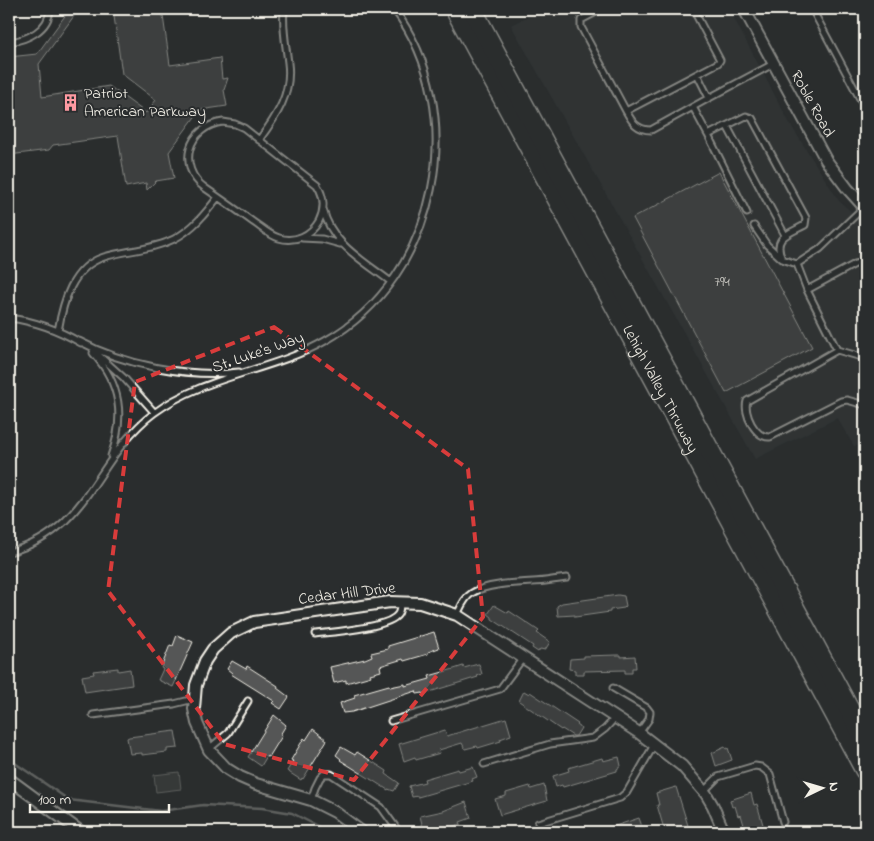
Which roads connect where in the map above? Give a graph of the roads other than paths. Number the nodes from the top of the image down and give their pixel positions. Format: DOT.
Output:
graph roads {
  1 [pos="50,9"];
  2 [pos="284,9"];
  3 [pos="394,9"];
  4 [pos="455,9"];
  5 [pos="472,9"];
  6 [pos="602,9"];
  7 [pos="693,9"];
  8 [pos="744,9"];
  9 [pos="812,9"];
  10 [pos="9,42"];
  11 [pos="773,64"];
  12 [pos="697,74"];
  13 [pos="710,98"];
  14 [pos="693,107"];
  15 [pos="865,108"];
  16 [pos="626,111"];
  17 [pos="727,126"];
  18 [pos="708,135"];
  19 [pos="259,140"];
  20 [pos="218,197"];
  21 [pos="323,205"];
  22 [pos="865,208"];
  23 [pos="746,212"];
  24 [pos="754,226"];
  25 [pos="785,235"];
  26 [pos="295,239"];
  27 [pos="343,245"];
  28 [pos="782,259"];
  29 [pos="865,262"];
  30 [pos="797,264"];
  31 [pos="390,282"];
  32 [pos="807,290"];
  33 [pos="9,318"];
  34 [pos="58,331"];
  35 [pos="79,342"];
  36 [pos="837,350"];
  37 [pos="865,358"];
  38 [pos="262,368"];
  39 [pos="865,405"];
  40 [pos="154,412"];
  41 [pos="105,470"];
  42 [pos="9,552"];
  43 [pos="568,578"];
  44 [pos="400,602"];
  45 [pos="456,616"];
  46 [pos="315,634"];
  47 [pos="523,658"];
  48 [pos="613,688"];
  49 [pos="194,699"];
  50 [pos="248,700"];
  51 [pos="93,715"];
  52 [pos="615,718"];
  53 [pos="391,721"];
  54 [pos="639,733"];
  55 [pos="865,739"];
  56 [pos="654,744"];
  57 [pos="209,750"];
  58 [pos="484,764"];
  59 [pos="865,770"];
  60 [pos="9,779"];
  61 [pos="704,791"];
  62 [pos="311,800"];
  63 [pos="784,822"];
  64 [pos="538,823"];
  65 [pos="81,832"];
  66 [pos="362,832"];
  67 [pos="399,832"];
  68 [pos="724,832"];
  1 -- 10 [label="lane"];
  2 -- 19 [label="lane"];
  3 -- 31 [label="lane, St. Luke's Way"];
  4 -- 59 [label="highway, Lehigh Valley Thruway"];
  5 -- 55 [label="highway, Lehigh Valley Thruway"];
  6 -- 16 [label="lane"];
  7 -- 12 [label="lane"];
  8 -- 11 [label="street, Roble Road"];
  9 -- 15 [label="lane"];
  11 -- 13 [label="lane"];
  11 -- 22 [label="street, Roble Road"];
  12 -- 13 [label="lane"];
  12 -- 16 [label="lane"];
  13 -- 14 [label="lane"];
  14 -- 16 [label="lane"];
  14 -- 18 [label="lane"];
  17 -- 18 [label="lane"];
  17 -- 25 [label="lane"];
  17 -- 25 [label="lane"];
  18 -- 23 [label="lane"];
  19 -- 20 [label="lane"];
  19 -- 21 [label="lane"];
  20 -- 26 [label="lane"];
  20 -- 34 [label="lane"];
  21 -- 26 [label="lane"];
  21 -- 27 [label="lane"];
  22 -- 30 [label="lane"];
  24 -- 28 [label="lane"];
  25 -- 28 [label="lane"];
  26 -- 27 [label="lane"];
  27 -- 31 [label="lane"];
  28 -- 30 [label="lane"];
  29 -- 32 [label="lane"];
  30 -- 32 [label="lane"];
  31 -- 38 [label="lane, St. Luke's Way"];
  32 -- 36 [label="lane"];
  33 -- 34 [label="lane"];
  34 -- 35 [label="lane"];
  35 -- 38 [label="lane"];
  35 -- 40 [label="lane"];
  35 -- 41 [label="lane"];
  36 -- 37 [label="lane"];
  36 -- 39 [label="lane"];
  38 -- 40 [label="lane, St. Luke's Way"];
  40 -- 41 [label="lane, St. Luke's Way"];
  41 -- 42 [label="lane, St. Luke's Way"];
  43 -- 45 [label="lane"];
  44 -- 45 [label="street, Cedar Hill Drive"];
  44 -- 46 [label="lane"];
  44 -- 49 [label="street, Cedar Hill Drive"];
  45 -- 47 [label="street, Cedar Hill Drive"];
  47 -- 52 [label="street, Cedar Hill Drive"];
  47 -- 53 [label="lane"];
  48 -- 54 [label="lane"];
  49 -- 51 [label="lane"];
  49 -- 57 [label="street, Cedar Hill Drive"];
  50 -- 57 [label="lane"];
  52 -- 54 [label="street, Cedar Hill Drive"];
  52 -- 58 [label="lane"];
  54 -- 56 [label="street, Cedar Hill Drive"];
  56 -- 61 [label="street, Cedar Hill Drive"];
  56 -- 64 [label="lane"];
  57 -- 62 [label="street, Cedar Hill Drive"];
  60 -- 65 [label="street"];
  61 -- 63 [label="lane"];
  61 -- 68 [label="street, Cedar Hill Drive"];
  62 -- 66 [label="street, Cedar Hill Drive"];
  62 -- 67 [label="lane"];
}
